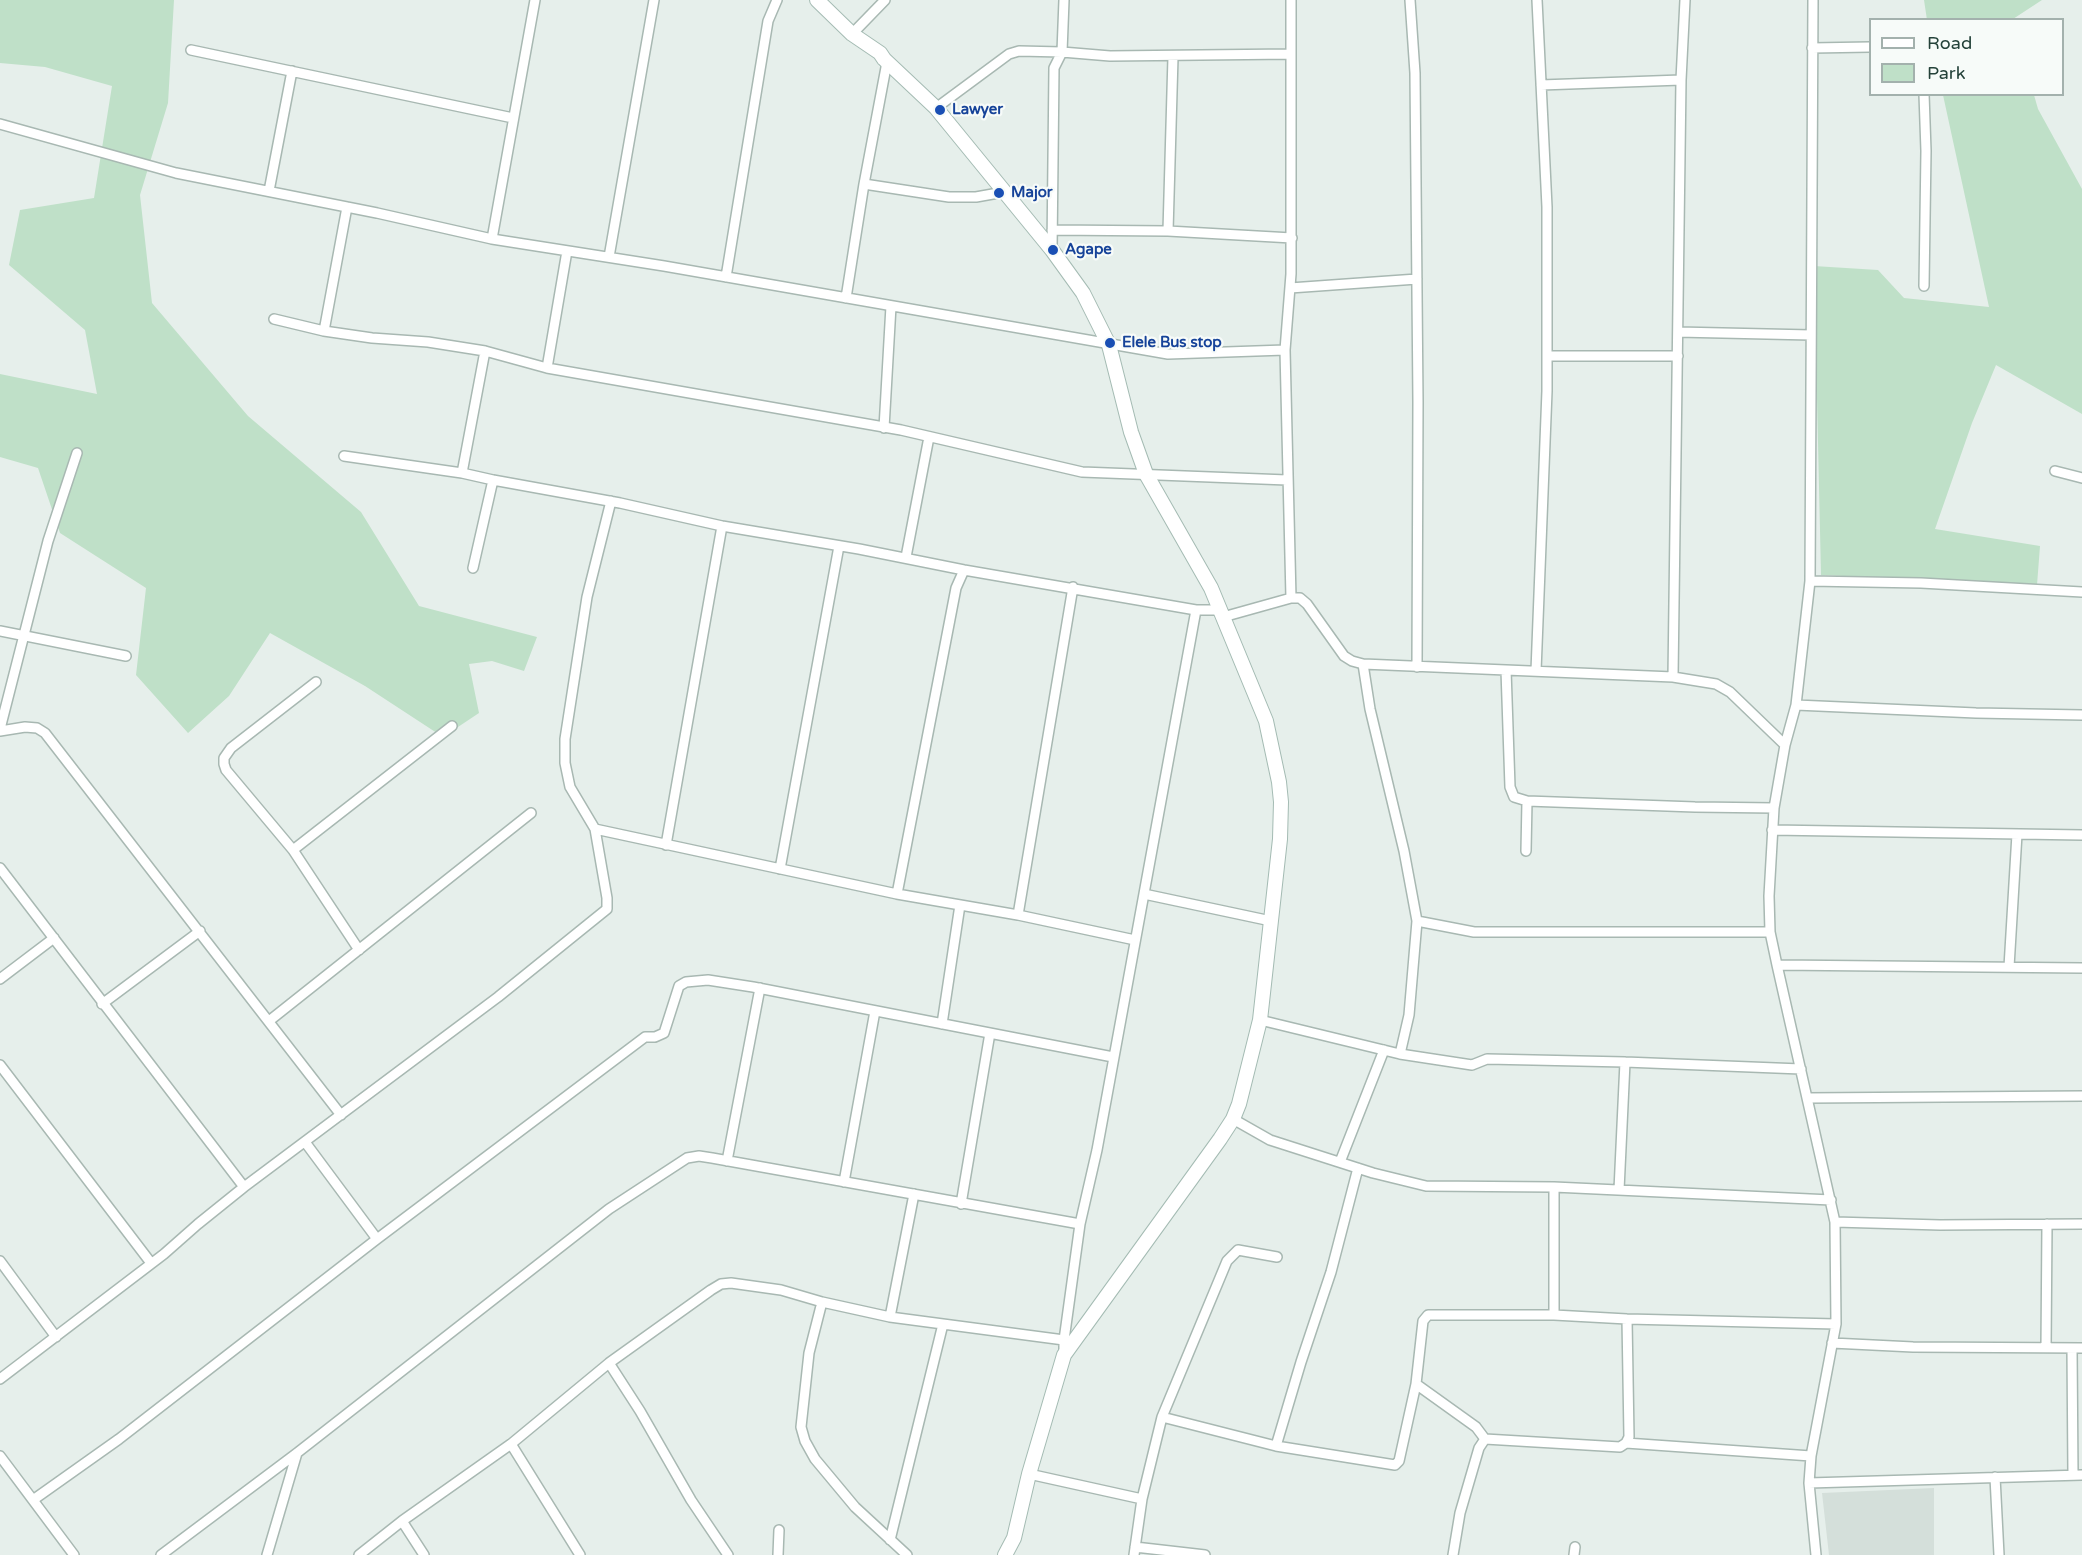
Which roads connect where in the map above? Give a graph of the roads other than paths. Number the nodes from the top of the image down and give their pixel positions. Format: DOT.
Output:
graph roads {
  1 [pos="535,0"];
  2 [pos="654,0"];
  3 [pos="777,0"];
  4 [pos="817,0"];
  5 [pos="885,0"];
  6 [pos="1064,0"];
  7 [pos="1291,0"];
  8 [pos="1410,0"];
  9 [pos="1537,0"];
  10 [pos="1685,0"];
  11 [pos="1813,0"];
  12 [pos="852,34"];
  13 [pos="1869,47"];
  14 [pos="1812,48"];
  15 [pos="191,50"];
  16 [pos="1062,52"];
  17 [pos="1291,54"];
  18 [pos="1173,57"];
  19 [pos="887,62"];
  20 [pos="292,71"];
  21 [pos="1681,80"];
  22 [pos="1541,84"];
  23 [pos="1924,96"];
  24 [pos="936,108"];
  25 [pos="513,117"];
  26 [pos="0,124"];
  27 [pos="864,183"];
  28 [pos="269,191"];
  29 [pos="1004,192"];
  30 [pos="347,207"];
  31 [pos="1052,230"];
  32 [pos="1168,231"];
  33 [pos="1292,238"];
  34 [pos="492,239"];
  35 [pos="1052,250"];
  36 [pos="567,251"];
  37 [pos="609,257"];
  38 [pos="726,277"];
  39 [pos="1417,279"];
  40 [pos="1924,286"];
  41 [pos="1290,288"];
  42 [pos="846,298"];
  43 [pos="891,306"];
  44 [pos="273,319"];
  45 [pos="324,331"];
  46 [pos="1678,332"];
  47 [pos="1810,335"];
  48 [pos="1109,345"];
  49 [pos="1285,350"];
  50 [pos="485,351"];
  51 [pos="1547,356"];
  52 [pos="1678,356"];
  53 [pos="547,368"];
  54 [pos="884,428"];
  55 [pos="929,437"];
  56 [pos="77,453"];
  57 [pos="344,456"];
  58 [pos="2055,471"];
  59 [pos="462,473"];
  60 [pos="1146,474"];
  61 [pos="2082,478"];
  62 [pos="493,480"];
  63 [pos="1287,480"];
  64 [pos="611,501"];
  65 [pos="723,526"];
  66 [pos="839,546"];
  67 [pos="906,558"];
  68 [pos="948,566"];
  69 [pos="473,568"];
  70 [pos="964,570"];
  71 [pos="1810,581"];
  72 [pos="1073,587"];
  73 [pos="956,588"];
  74 [pos="2082,592"];
  75 [pos="1291,598"];
  76 [pos="1196,610"];
  77 [pos="1222,614"];
  78 [pos="0,631"];
  79 [pos="23,635"];
  80 [pos="126,656"];
  81 [pos="1363,664"];
  82 [pos="1417,667"];
  83 [pos="1506,670"];
  84 [pos="1536,671"];
  85 [pos="1673,677"];
  86 [pos="316,682"];
  87 [pos="1796,705"];
  88 [pos="2082,715"];
  89 [pos="452,726"];
  90 [pos="0,730"];
  91 [pos="1785,745"];
  92 [pos="1527,801"];
  93 [pos="1774,808"];
  94 [pos="531,813"];
  95 [pos="595,829"];
  96 [pos="1772,830"];
  97 [pos="2017,834"];
  98 [pos="2082,835"];
  99 [pos="666,845"];
  100 [pos="293,850"];
  101 [pos="1526,851"];
  102 [pos="0,868"];
  103 [pos="780,869"];
  104 [pos="897,894"];
  105 [pos="1144,894"];
  106 [pos="960,905"];
  107 [pos="1018,915"];
  108 [pos="1271,921"];
  109 [pos="1417,921"];
  110 [pos="200,932"];
  111 [pos="1770,932"];
  112 [pos="54,938"];
  113 [pos="1135,940"];
  114 [pos="359,950"];
  115 [pos="1777,965"];
  116 [pos="2009,967"];
  117 [pos="2082,968"];
  118 [pos="0,979"];
  119 [pos="760,988"];
  120 [pos="102,1004"];
  121 [pos="875,1011"];
  122 [pos="1260,1020"];
  123 [pos="269,1022"];
  124 [pos="942,1024"];
  125 [pos="990,1033"];
  126 [pos="1384,1050"];
  127 [pos="1400,1054"];
  128 [pos="1113,1057"];
  129 [pos="1625,1062"];
  130 [pos="0,1065"];
  131 [pos="1801,1069"];
  132 [pos="2082,1096"];
  133 [pos="1808,1098"];
  134 [pos="341,1115"];
  135 [pos="1233,1119"];
  136 [pos="304,1142"];
  137 [pos="727,1161"];
  138 [pos="1340,1162"];
  139 [pos="1358,1168"];
  140 [pos="844,1182"];
  141 [pos="244,1187"];
  142 [pos="1554,1187"];
  143 [pos="1619,1190"];
  144 [pos="914,1194"];
  145 [pos="1831,1200"];
  146 [pos="961,1204"];
  147 [pos="1835,1222"];
  148 [pos="1080,1224"];
  149 [pos="2047,1224"];
  150 [pos="2082,1224"];
  151 [pos="377,1239"];
  152 [pos="1277,1257"];
  153 [pos="0,1261"];
  154 [pos="152,1263"];
  155 [pos="822,1302"];
  156 [pos="1554,1314"];
  157 [pos="890,1317"];
  158 [pos="1627,1319"];
  159 [pos="943,1324"];
  160 [pos="1836,1324"];
  161 [pos="56,1337"];
  162 [pos="1064,1340"];
  163 [pos="1832,1343"];
  164 [pos="2046,1348"];
  165 [pos="2077,1348"];
  166 [pos="1064,1355"];
  167 [pos="609,1364"];
  168 [pos="0,1379"];
  169 [pos="1416,1383"];
  170 [pos="1162,1417"];
  171 [pos="1485,1439"];
  172 [pos="1626,1443"];
  173 [pos="511,1444"];
  174 [pos="1276,1446"];
  175 [pos="297,1453"];
  176 [pos="0,1456"];
  177 [pos="1811,1456"];
  178 [pos="1029,1474"];
  179 [pos="2077,1475"];
  180 [pos="1995,1477"];
  181 [pos="1809,1483"];
  182 [pos="1142,1499"];
  183 [pos="33,1500"];
  184 [pos="402,1521"];
  185 [pos="779,1530"];
  186 [pos="1014,1538"];
  187 [pos="890,1540"];
  188 [pos="1135,1551"];
  189 [pos="74,1555"];
  190 [pos="161,1555"];
  191 [pos="267,1555"];
  192 [pos="359,1555"];
  193 [pos="424,1555"];
  194 [pos="580,1555"];
  195 [pos="728,1555"];
  196 [pos="778,1555"];
  197 [pos="907,1555"];
  198 [pos="1005,1555"];
  199 [pos="1012,1555"];
  200 [pos="1205,1555"];
  201 [pos="1453,1555"];
  202 [pos="1816,1555"];
  203 [pos="1999,1555"];
  1 -- 25 [label="street"];
  2 -- 37 [label="street"];
  3 -- 38 [label="street"];
  4 -- 12 [label="street"];
  5 -- 12 [label="street"];
  6 -- 16 [label="street"];
  7 -- 17 [label="street"];
  8 -- 39 [label="street"];
  9 -- 22 [label="street"];
  10 -- 21 [label="street"];
  11 -- 14 [label="street"];
  12 -- 19 [label="street"];
  13 -- 14 [label="street"];
  14 -- 47 [label="street"];
  15 -- 20 [label="street"];
  16 -- 18 [label="street"];
  16 -- 24 [label="street"];
  16 -- 31 [label="street"];
  17 -- 18 [label="street"];
  17 -- 33 [label="street"];
  18 -- 32 [label="street"];
  19 -- 24 [label="street"];
  19 -- 27 [label="street"];
  20 -- 25 [label="street"];
  20 -- 28 [label="street"];
  21 -- 22 [label="street"];
  21 -- 46 [label="street"];
  22 -- 51 [label="street"];
  23 -- 40 [label="street"];
  24 -- 29 [label="street"];
  25 -- 34 [label="street"];
  26 -- 28 [label="street"];
  27 -- 29 [label="street"];
  27 -- 42 [label="street"];
  28 -- 30 [label="street"];
  29 -- 35 [label="street"];
  30 -- 34 [label="street"];
  30 -- 45 [label="street"];
  31 -- 32 [label="street"];
  31 -- 35 [label="street"];
  32 -- 33 [label="street"];
  33 -- 41 [label="street"];
  34 -- 36 [label="street"];
  35 -- 48 [label="street"];
  36 -- 37 [label="street"];
  36 -- 53 [label="street"];
  37 -- 38 [label="street"];
  38 -- 42 [label="street"];
  39 -- 41 [label="street"];
  39 -- 82 [label="street"];
  41 -- 49 [label="street"];
  42 -- 43 [label="street"];
  43 -- 48 [label="street"];
  43 -- 54 [label="street"];
  44 -- 45 [label="street"];
  45 -- 50 [label="street"];
  46 -- 47 [label="street"];
  46 -- 52 [label="street"];
  47 -- 71 [label="street"];
  48 -- 49 [label="street"];
  48 -- 60 [label="street"];
  49 -- 63 [label="street"];
  50 -- 53 [label="street"];
  50 -- 59 [label="street"];
  51 -- 52 [label="street"];
  51 -- 84 [label="street"];
  52 -- 85 [label="street"];
  53 -- 54 [label="street"];
  54 -- 55 [label="street"];
  55 -- 60 [label="street"];
  55 -- 67 [label="street"];
  56 -- 79 [label="street"];
  57 -- 59 [label="street"];
  58 -- 61 [label="street"];
  59 -- 62 [label="street"];
  60 -- 63 [label="street"];
  60 -- 77 [label="street"];
  62 -- 64 [label="street"];
  62 -- 69 [label="street"];
  63 -- 75 [label="street"];
  64 -- 65 [label="street"];
  64 -- 95 [label="street"];
  65 -- 66 [label="street"];
  65 -- 99 [label="street"];
  66 -- 67 [label="street"];
  66 -- 103 [label="street"];
  67 -- 68 [label="street"];
  68 -- 70 [label="street"];
  68 -- 73 [label="street"];
  70 -- 72 [label="street"];
  70 -- 73 [label="street"];
  71 -- 74 [label="street"];
  71 -- 87 [label="street"];
  72 -- 76 [label="street"];
  72 -- 107 [label="street"];
  73 -- 104 [label="street"];
  75 -- 77 [label="street"];
  75 -- 81 [label="street"];
  76 -- 77 [label="street"];
  76 -- 105 [label="street"];
  77 -- 108 [label="street"];
  78 -- 79 [label="street"];
  79 -- 80 [label="street"];
  79 -- 90 [label="street"];
  81 -- 82 [label="street"];
  81 -- 109 [label="street"];
  82 -- 83 [label="street"];
  83 -- 84 [label="street"];
  83 -- 92 [label="street"];
  84 -- 85 [label="street"];
  85 -- 91 [label="street"];
  86 -- 100 [label="street"];
  87 -- 88 [label="street"];
  87 -- 91 [label="street"];
  89 -- 100 [label="street"];
  90 -- 110 [label="street"];
  91 -- 93 [label="street"];
  92 -- 93 [label="street"];
  92 -- 101 [label="street"];
  93 -- 96 [label="street"];
  94 -- 114 [label="street"];
  95 -- 99 [label="street"];
  95 -- 134 [label="street"];
  96 -- 97 [label="street"];
  96 -- 111 [label="street"];
  97 -- 98 [label="street"];
  97 -- 116 [label="street"];
  99 -- 103 [label="street"];
  100 -- 114 [label="street"];
  102 -- 112 [label="street"];
  103 -- 104 [label="street"];
  104 -- 106 [label="street"];
  105 -- 108 [label="street"];
  105 -- 113 [label="street"];
  106 -- 107 [label="street"];
  106 -- 124 [label="street"];
  107 -- 113 [label="street"];
  108 -- 122 [label="street"];
  109 -- 111 [label="street"];
  109 -- 127 [label="street"];
  110 -- 120 [label="street"];
  110 -- 123 [label="street"];
  111 -- 115 [label="street"];
  112 -- 118 [label="street"];
  112 -- 120 [label="street"];
  113 -- 128 [label="street"];
  114 -- 123 [label="street"];
  115 -- 116 [label="street"];
  115 -- 131 [label="street"];
  116 -- 117 [label="street"];
  119 -- 121 [label="street"];
  119 -- 137 [label="street"];
  119 -- 151 [label="street"];
  120 -- 141 [label="street"];
  121 -- 124 [label="street"];
  121 -- 140 [label="street"];
  122 -- 126 [label="street"];
  122 -- 135 [label="street"];
  123 -- 134 [label="street"];
  124 -- 125 [label="street"];
  125 -- 128 [label="street"];
  125 -- 146 [label="street"];
  126 -- 127 [label="street"];
  126 -- 138 [label="street"];
  127 -- 129 [label="street"];
  128 -- 148 [label="street"];
  129 -- 131 [label="street"];
  129 -- 143 [label="street"];
  130 -- 154 [label="street"];
  131 -- 133 [label="street"];
  132 -- 133 [label="street"];
  133 -- 145 [label="street"];
  134 -- 136 [label="street"];
  135 -- 138 [label="street"];
  135 -- 166 [label="street"];
  136 -- 141 [label="street"];
  136 -- 151 [label="street"];
  137 -- 140 [label="street"];
  137 -- 175 [label="street"];
  138 -- 139 [label="street"];
  139 -- 142 [label="street"];
  139 -- 174 [label="street"];
  140 -- 144 [label="street"];
  141 -- 154 [label="street"];
  142 -- 143 [label="street"];
  142 -- 156 [label="street"];
  143 -- 145 [label="street"];
  144 -- 146 [label="street"];
  144 -- 157 [label="street"];
  145 -- 147 [label="street"];
  146 -- 148 [label="street"];
  147 -- 149 [label="street"];
  147 -- 160 [label="street"];
  148 -- 162 [label="street"];
  149 -- 150 [label="street"];
  149 -- 164 [label="street"];
  151 -- 183 [label="street"];
  152 -- 170 [label="street"];
  153 -- 161 [label="street"];
  154 -- 161 [label="street"];
  155 -- 157 [label="street"];
  155 -- 167 [label="street"];
  155 -- 187 [label="street"];
  156 -- 158 [label="street"];
  156 -- 169 [label="street"];
  157 -- 159 [label="street"];
  158 -- 160 [label="street"];
  158 -- 172 [label="street"];
  159 -- 162 [label="street"];
  159 -- 187 [label="street"];
  160 -- 163 [label="street"];
  161 -- 168 [label="street"];
  162 -- 166 [label="street"];
  163 -- 164 [label="street"];
  163 -- 177 [label="street"];
  164 -- 165 [label="street"];
  165 -- 179 [label="street"];
  166 -- 178 [label="street"];
  167 -- 173 [label="street"];
  167 -- 195 [label="street"];
  169 -- 171 [label="street"];
  169 -- 174 [label="street"];
  170 -- 174 [label="street"];
  170 -- 182 [label="street"];
  171 -- 172 [label="street"];
  171 -- 201 [label="street"];
  172 -- 177 [label="street"];
  173 -- 184 [label="street"];
  173 -- 194 [label="street"];
  175 -- 190 [label="street"];
  175 -- 191 [label="street"];
  176 -- 183 [label="street"];
  177 -- 181 [label="street"];
  178 -- 182 [label="street"];
  178 -- 186 [label="street"];
  179 -- 180 [label="street"];
  180 -- 181 [label="street"];
  180 -- 203 [label="street"];
  181 -- 202 [label="street"];
  182 -- 188 [label="street"];
  183 -- 189 [label="street"];
  184 -- 192 [label="street"];
  184 -- 193 [label="street"];
  185 -- 196 [label="street"];
  186 -- 198 [label="street"];
  186 -- 199 [label="street"];
  187 -- 197 [label="street"];
  188 -- 200 [label="street"];
}
